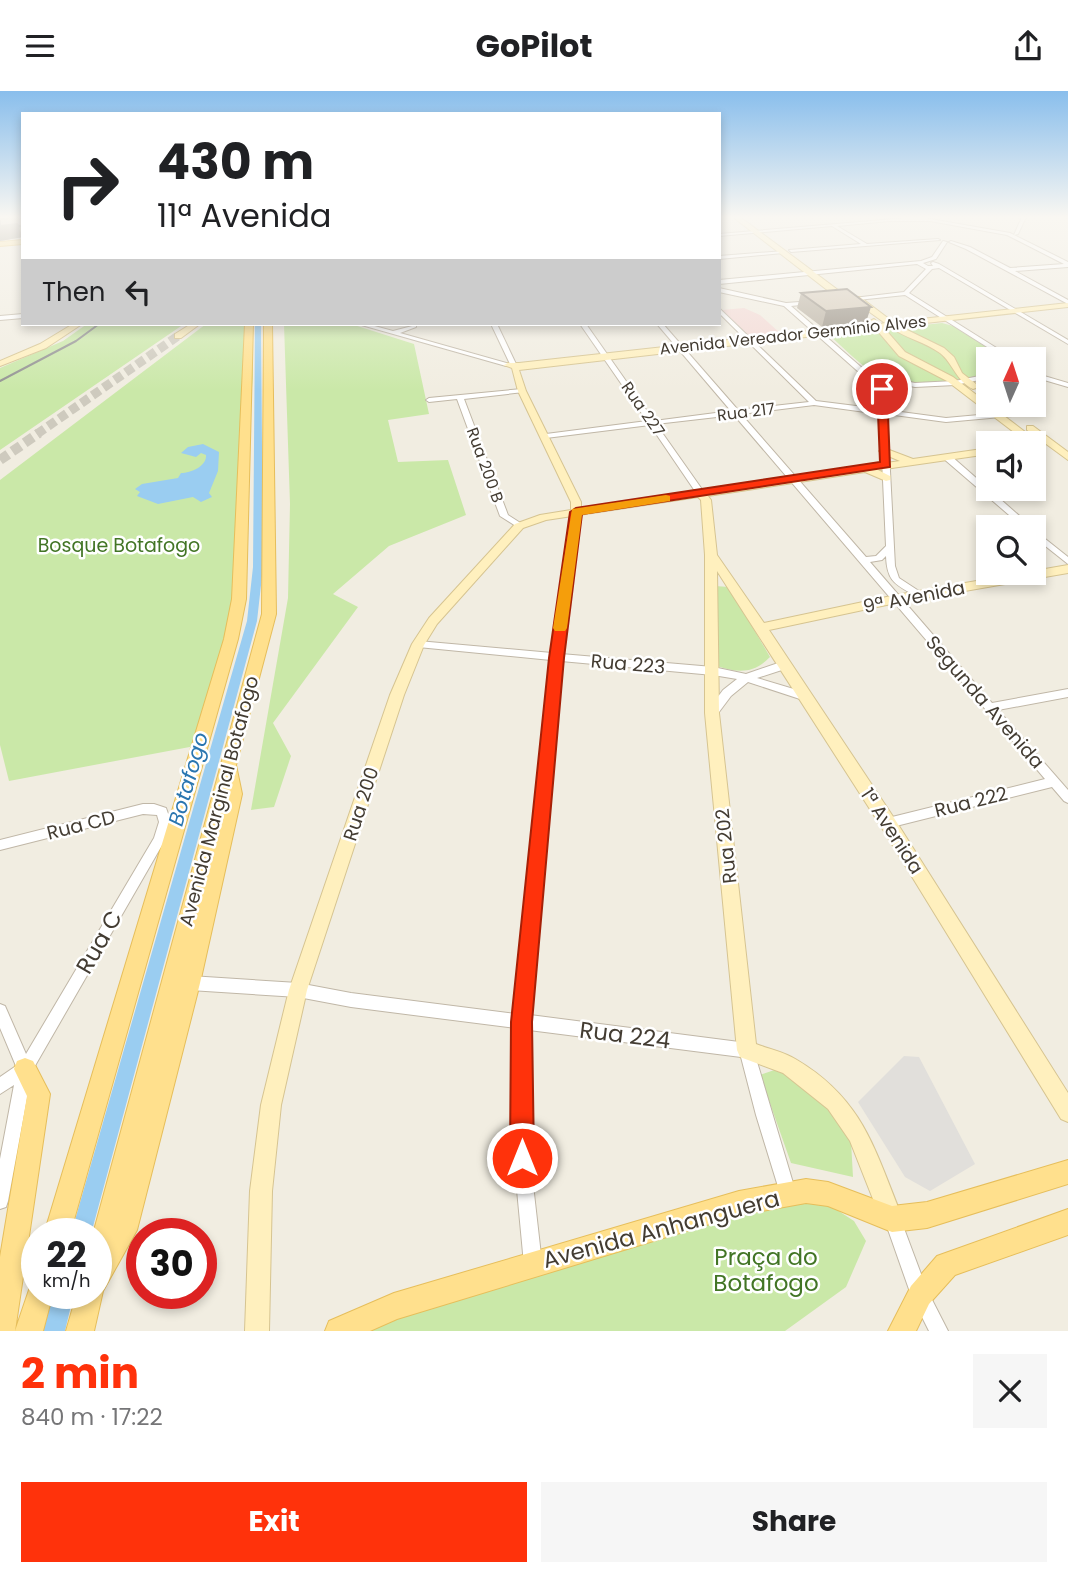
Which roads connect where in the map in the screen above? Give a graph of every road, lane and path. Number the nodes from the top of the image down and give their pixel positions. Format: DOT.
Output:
graph roads {
  1 [pos="790,275"];
  2 [pos="812,275"];
  3 [pos="824,275"];
  4 [pos="920,275"];
  5 [pos="955,275"];
  6 [pos="1017,275"];
  7 [pos="721,282"];
  8 [pos="721,290"];
  9 [pos="906,293"];
  10 [pos="855,298"];
  11 [pos="845,299"];
  12 [pos="833,300"];
  13 [pos="821,301"];
  14 [pos="1068,304"];
  15 [pos="786,305"];
  16 [pos="1017,311"];
  17 [pos="721,312"];
  18 [pos="21,316"];
  19 [pos="0,318"];
  20 [pos="945,319"];
  21 [pos="75,326"];
  22 [pos="187,326"];
  23 [pos="192,326"];
  24 [pos="249,326"];
  25 [pos="268,326"];
  26 [pos="369,326"];
  27 [pos="411,326"];
  28 [pos="414,326"];
  29 [pos="495,326"];
  30 [pos="584,326"];
  31 [pos="662,326"];
  32 [pos="885,328"];
  33 [pos="392,333"];
  34 [pos="816,333"];
  35 [pos="419,340"];
  36 [pos="751,340"];
  37 [pos="1068,341"];
  38 [pos="992,347"];
  39 [pos="681,348"];
  40 [pos="508,351"];
  41 [pos="606,356"];
  42 [pos="486,358"];
  43 [pos="0,364"];
  44 [pos="514,366"];
  45 [pos="957,370"];
  46 [pos="936,372"];
  47 [pos="867,376"];
  48 [pos="1046,378"];
  49 [pos="976,379"];
  50 [pos="967,381"];
  51 [pos="889,382"];
  52 [pos="955,383"];
  53 [pos="1068,385"];
  54 [pos="976,388"];
  55 [pos="882,389"];
  56 [pos="522,391"];
  57 [pos="460,397"];
  58 [pos="976,399"];
  59 [pos="429,400"];
  60 [pos="814,403"];
  61 [pos="884,412"];
  62 [pos="737,413"];
  63 [pos="986,417"];
  64 [pos="1000,417"];
  65 [pos="1016,417"];
  66 [pos="654,423"];
  67 [pos="1018,431"];
  68 [pos="546,436"];
  69 [pos="1068,439"];
  70 [pos="1048,442"];
  71 [pos="884,451"];
  72 [pos="1046,452"];
  73 [pos="976,453"];
  74 [pos="947,457"];
  75 [pos="1068,457"];
  76 [pos="910,462"];
  77 [pos="886,465"];
  78 [pos="863,468"];
  79 [pos="1068,468"];
  80 [pos="886,478"];
  81 [pos="793,479"];
  82 [pos="702,495"];
  83 [pos="576,512"];
  84 [pos="1014,515"];
  85 [pos="519,526"];
  86 [pos="1046,542"];
  87 [pos="889,548"];
  88 [pos="711,555"];
  89 [pos="862,560"];
  90 [pos="1068,561"];
  91 [pos="891,566"];
  92 [pos="1068,569"];
  93 [pos="871,570"];
  94 [pos="711,583"];
  95 [pos="734,586"];
  96 [pos="920,595"];
  97 [pos="896,599"];
  98 [pos="760,628"];
  99 [pos="418,644"];
  100 [pos="556,658"];
  101 [pos="784,665"];
  102 [pos="713,671"];
  103 [pos="744,677"];
  104 [pos="1068,693"];
  105 [pos="803,696"];
  106 [pos="990,707"];
  107 [pos="712,713"];
  108 [pos="228,762"];
  109 [pos="1054,782"];
  110 [pos="1068,798"];
  111 [pos="162,812"];
  112 [pos="888,823"];
  113 [pos="0,845"];
  114 [pos="190,983"];
  115 [pos="298,990"];
  116 [pos="0,1011"];
  117 [pos="522,1022"];
  118 [pos="747,1050"];
  119 [pos="25,1069"];
  120 [pos="0,1086"];
  121 [pos="1068,1112"];
  122 [pos="1068,1172"];
  123 [pos="788,1193"];
  124 [pos="0,1201"];
  125 [pos="62,1218"];
  126 [pos="110,1218"];
  127 [pos="892,1219"];
  128 [pos="1068,1222"];
  129 [pos="112,1252"];
  130 [pos="533,1264"];
  131 [pos="920,1294"];
  132 [pos="35,1309"];
  133 [pos="86,1309"];
  134 [pos="1,1331"];
  135 [pos="29,1331"];
  136 [pos="80,1331"];
  137 [pos="257,1331"];
  138 [pos="338,1331"];
  139 [pos="902,1331"];
  140 [pos="939,1331"];
  1 -- 7 [label="street"];
  2 -- 11 [label="street"];
  3 -- 10 [label="street"];
  4 -- 9 [label="street"];
  5 -- 16 [label="street"];
  6 -- 14 [label="street"];
  8 -- 15 [label="street"];
  9 -- 10 [label="street"];
  9 -- 20 [label="street"];
  10 -- 11 [label="street"];
  10 -- 32 [label="street"];
  11 -- 12 [label="street"];
  11 -- 32 [label="street"];
  13 -- 15 [label="street"];
  14 -- 16 [label="street, Avenida Vereador Germínio Alves"];
  15 -- 34 [label="street"];
  16 -- 20 [label="street, Avenida Vereador Germínio Alves"];
  16 -- 37 [label="street"];
  17 -- 36 [label="street"];
  18 -- 19 [label="street"];
  20 -- 32 [label="street, Avenida Vereador Germínio Alves"];
  20 -- 38 [label="street"];
  21 -- 43 [label="street"];
  22 -- 23 [label="street"];
  24 -- 125 [label="main road, Avenida Marginal Botafogo"];
  25 -- 108 [label="main road, Avenida Marginal Botafogo"];
  26 -- 33 [label="street"];
  27 -- 33 [label="street"];
  28 -- 35 [label="street"];
  29 -- 40 [label="street"];
  30 -- 41 [label="street, Rua 227"];
  31 -- 39 [label="street, Segunda Avenida"];
  32 -- 34 [label="street, Avenida Vereador Germínio Alves"];
  32 -- 45 [label="street"];
  32 -- 46 [label="street"];
  33 -- 35 [label="street"];
  34 -- 36 [label="street, Avenida Vereador Germínio Alves"];
  34 -- 47 [label="street"];
  35 -- 42 [label="street"];
  36 -- 39 [label="street, Avenida Vereador Germínio Alves"];
  36 -- 60 [label="street"];
  39 -- 41 [label="street, Avenida Vereador Germínio Alves"];
  39 -- 62 [label="street, Segunda Avenida"];
  40 -- 42 [label="street"];
  40 -- 44 [label="street"];
  41 -- 44 [label="street, Avenida Vereador Germínio Alves"];
  41 -- 66 [label="street, Rua 227"];
  42 -- 44 [label="street"];
  44 -- 56 [label="street"];
  45 -- 46 [label="street"];
  45 -- 50 [label="street"];
  46 -- 52 [label="street"];
  47 -- 51 [label="street"];
  47 -- 55 [label="street"];
  48 -- 53 [label="street"];
  49 -- 50 [label="street"];
  50 -- 52 [label="street"];
  50 -- 54 [label="street"];
  51 -- 52 [label="street"];
  51 -- 55 [label="street"];
  52 -- 58 [label="street"];
  55 -- 61 [label="street"];
  56 -- 57 [label="street"];
  56 -- 68 [label="street"];
  57 -- 59 [label="street"];
  57 -- 85 [label="street, Rua 200 B"];
  60 -- 61 [label="street, Rua 217"];
  60 -- 62 [label="street, Rua 217"];
  61 -- 63 [label="street, Rua 217"];
  61 -- 71 [label="street"];
  62 -- 66 [label="street, Rua 217"];
  62 -- 81 [label="street, Segunda Avenida"];
  64 -- 67 [label="street"];
  65 -- 70 [label="street"];
  66 -- 68 [label="street, Rua 217"];
  66 -- 82 [label="street, Rua 227"];
  68 -- 83 [label="street"];
  69 -- 70 [label="street"];
  70 -- 75 [label="street"];
  71 -- 76 [label="street"];
  71 -- 77 [label="street"];
  72 -- 79 [label="street"];
  73 -- 74 [label="street"];
  74 -- 76 [label="street"];
  74 -- 84 [label="street"];
  76 -- 77 [label="street"];
  77 -- 78 [label="street"];
  77 -- 80 [label="street"];
  78 -- 80 [label="street"];
  78 -- 81 [label="street"];
  80 -- 87 [label="street"];
  81 -- 82 [label="street"];
  81 -- 89 [label="street, Segunda Avenida"];
  82 -- 83 [label="street"];
  82 -- 88 [label="street, Rua 202"];
  83 -- 85 [label="street"];
  83 -- 100 [label="street"];
  85 -- 99 [label="street, Rua 200"];
  86 -- 90 [label="street"];
  87 -- 89 [label="street"];
  87 -- 91 [label="street"];
  88 -- 94 [label="street, Rua 202"];
  88 -- 95 [label="street, 1ª Avenida"];
  89 -- 93 [label="street, Segunda Avenida"];
  91 -- 93 [label="street"];
  91 -- 96 [label="street"];
  92 -- 96 [label="street, 9ª Avenida"];
  93 -- 97 [label="street, Segunda Avenida"];
  94 -- 95 [label="street"];
  94 -- 102 [label="street, Rua 202"];
  95 -- 98 [label="street, 1ª Avenida"];
  96 -- 97 [label="street, 9ª Avenida"];
  97 -- 98 [label="street, 9ª Avenida"];
  97 -- 106 [label="street, Segunda Avenida"];
  98 -- 101 [label="street, 1ª Avenida"];
  99 -- 100 [label="street, Rua 223"];
  99 -- 115 [label="street, Rua 200"];
  100 -- 102 [label="street, Rua 223"];
  100 -- 117 [label="street"];
  101 -- 103 [label="street"];
  101 -- 105 [label="street, 1ª Avenida"];
  102 -- 103 [label="street, Rua 223"];
  102 -- 107 [label="street, Rua 202"];
  103 -- 105 [label="street, Rua 223"];
  103 -- 107 [label="street"];
  104 -- 106 [label="street"];
  105 -- 112 [label="street, 1ª Avenida"];
  106 -- 109 [label="street, Segunda Avenida"];
  107 -- 118 [label="street, Rua 202"];
  108 -- 114 [label="main road"];
  108 -- 126 [label="main road, Avenida Marginal Botafogo"];
  109 -- 110 [label="street, Segunda Avenida"];
  109 -- 112 [label="street, Rua 222"];
  111 -- 113 [label="street, Rua CD"];
  111 -- 119 [label="street, Rua C"];
  112 -- 121 [label="street, 1ª Avenida"];
  114 -- 115 [label="street, Rua 224"];
  114 -- 129 [label="main road"];
  115 -- 117 [label="street, Rua 224"];
  115 -- 137 [label="street, Rua 200"];
  116 -- 119 [label="street"];
  117 -- 118 [label="street, Rua 224"];
  117 -- 130 [label="street"];
  118 -- 123 [label="street, Rua 202"];
  118 -- 127 [label="street, Rua 224"];
  119 -- 120 [label="street"];
  119 -- 124 [label="street"];
  119 -- 134 [label="main road"];
  122 -- 127 [label="main road, Avenida Anhanguera"];
  123 -- 127 [label="main road, Avenida Anhanguera"];
  123 -- 130 [label="main road, Avenida Anhanguera"];
  127 -- 131 [label="street, Rua 224"];
  128 -- 131 [label="main road"];
  130 -- 138 [label="main road, Avenida Anhanguera"];
  131 -- 139 [label="main road"];
  131 -- 140 [label="street, Rua 224"];
  132 -- 135 [label="main road"];
  133 -- 136 [label="main road"];
}
